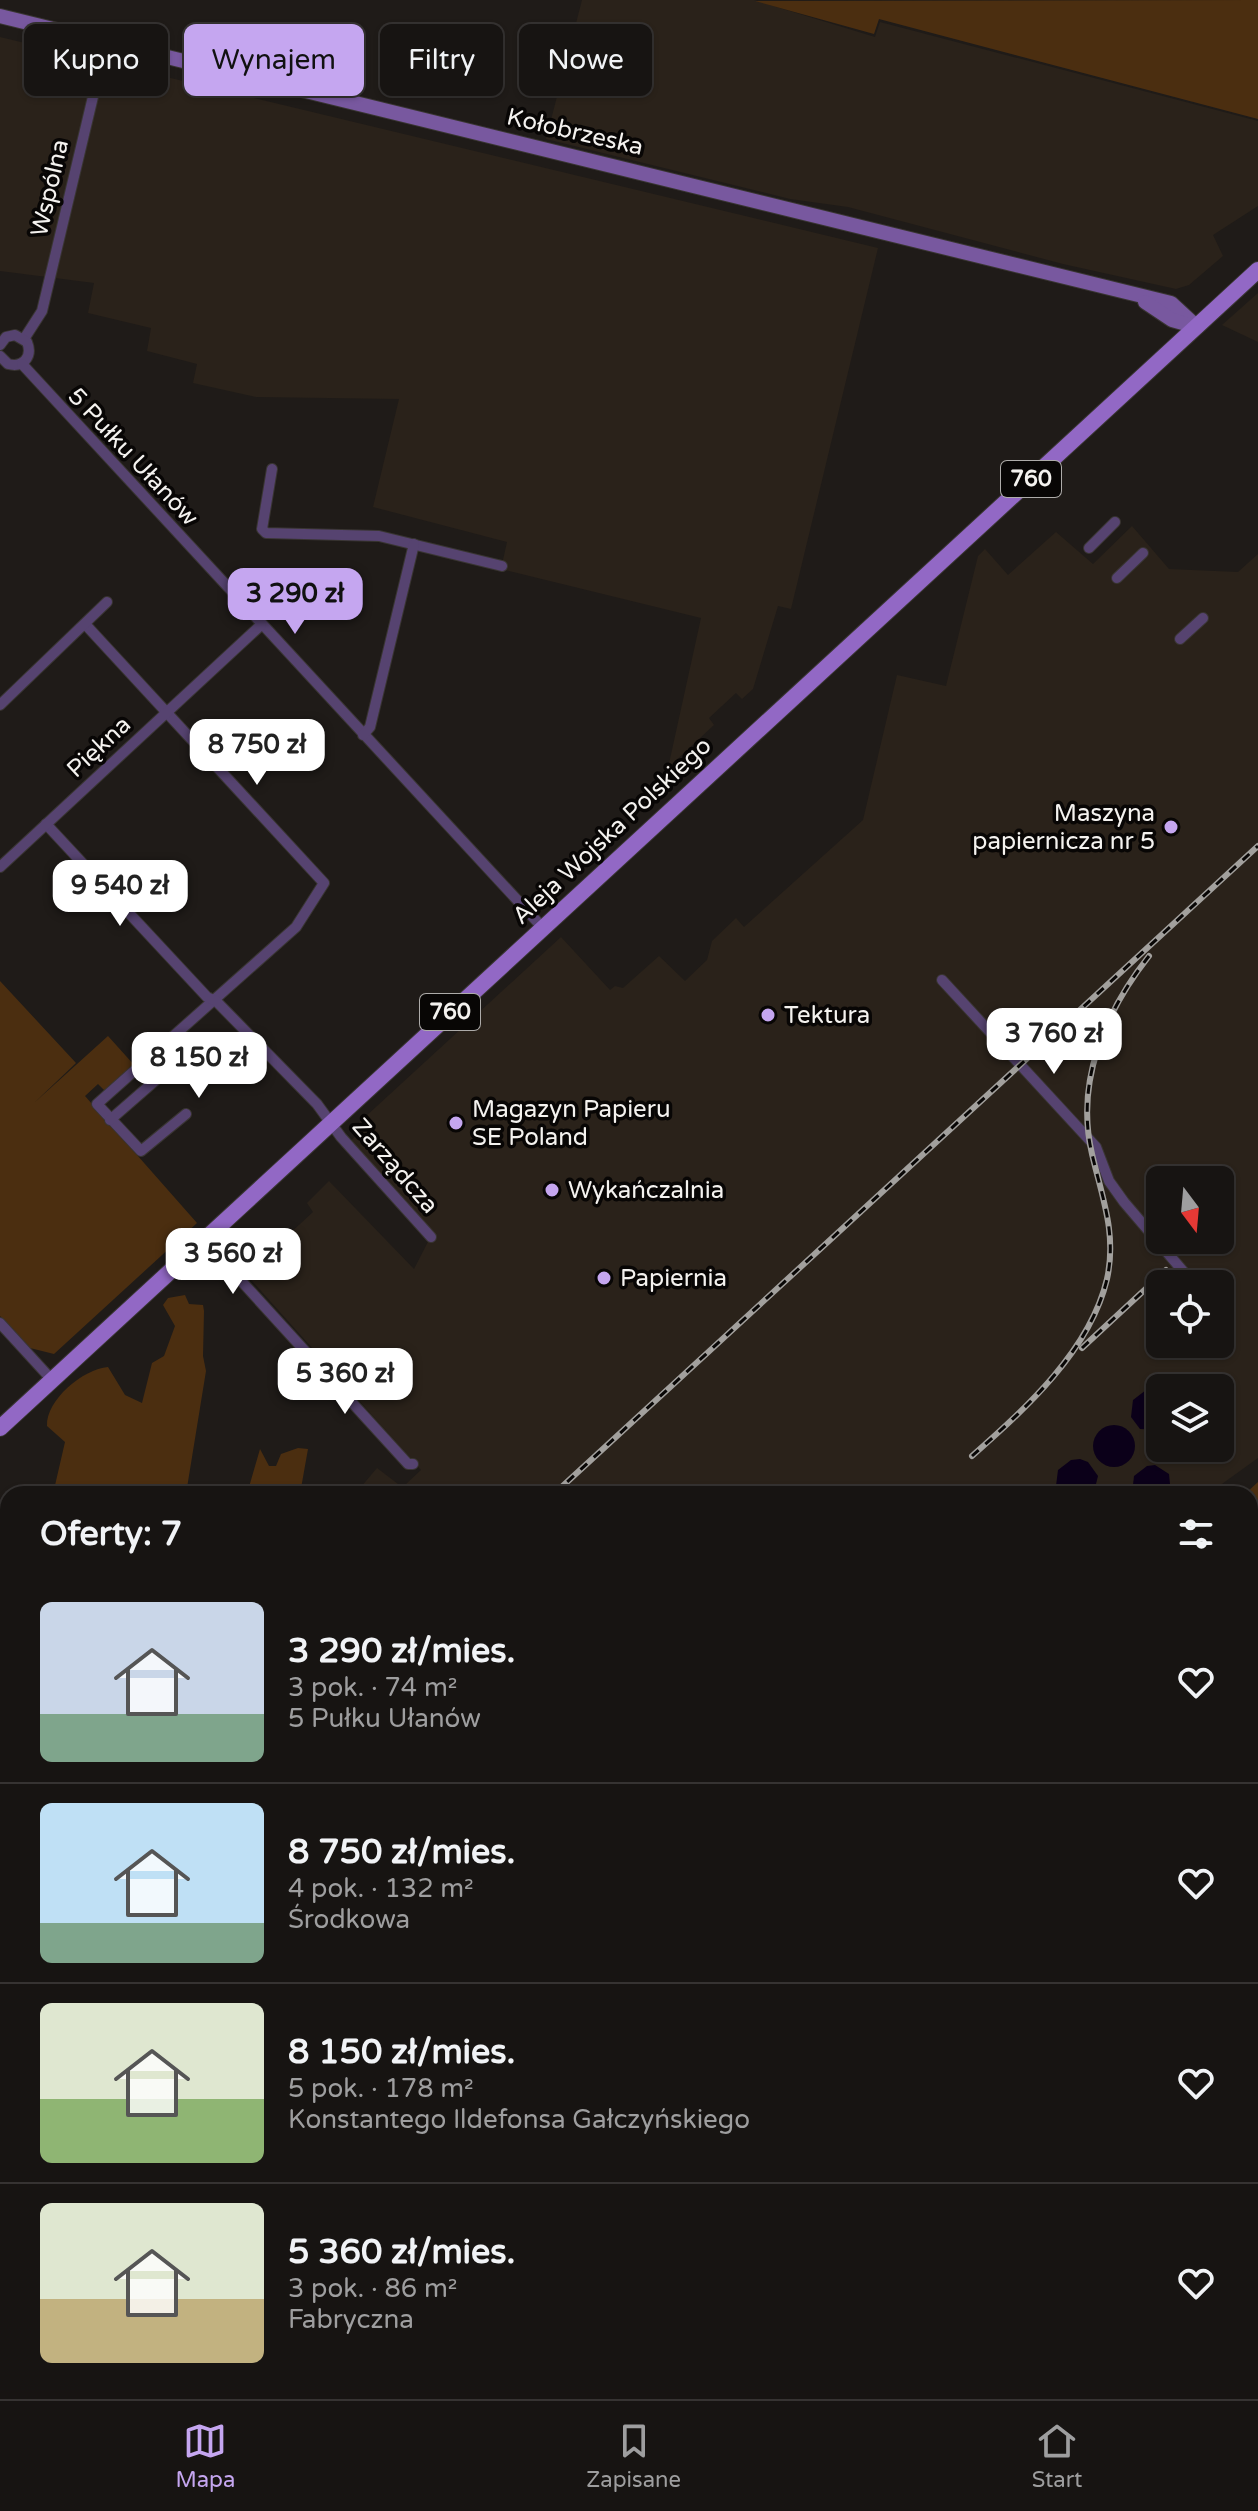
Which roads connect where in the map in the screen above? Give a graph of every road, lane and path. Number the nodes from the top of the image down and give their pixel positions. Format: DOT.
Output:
graph roads {
  1 [pos="0,16"];
  2 [pos="33,24"];
  3 [pos="168,57"];
  4 [pos="93,96"];
  5 [pos="1258,270"];
  6 [pos="1197,327"];
  7 [pos="24,339"];
  8 [pos="1,342"];
  9 [pos="0,357"];
  10 [pos="22,364"];
  11 [pos="272,469"];
  12 [pos="1115,522"];
  13 [pos="414,544"];
  14 [pos="1089,548"];
  15 [pos="1143,553"];
  16 [pos="502,566"];
  17 [pos="1117,578"];
  18 [pos="107,602"];
  19 [pos="1203,618"];
  20 [pos="85,624"];
  21 [pos="261,625"];
  22 [pos="1180,639"];
  23 [pos="0,705"];
  24 [pos="166,713"];
  25 [pos="363,735"];
  26 [pos="46,824"];
  27 [pos="0,867"];
  28 [pos="543,928"];
  29 [pos="942,980"];
  30 [pos="216,1001"];
  31 [pos="165,1046"];
  32 [pos="239,1053"];
  33 [pos="157,1079"];
  34 [pos="186,1114"];
  35 [pos="110,1120"];
  36 [pos="330,1121"];
  37 [pos="431,1237"];
  38 [pos="203,1239"];
  39 [pos="1182,1270"];
  40 [pos="0,1323"];
  41 [pos="52,1380"];
  42 [pos="0,1428"];
  43 [pos="413,1464"];
  1 -- 2 [label="street, Kołobrzeska"];
  3 -- 6 [label="street, Kołobrzeska"];
  4 -- 7 [label="street, Wspólna"];
  5 -- 6 [label="main road, Aleja Wojska Polskiego / 760"];
  6 -- 28 [label="main road, Aleja Wojska Polskiego / 760"];
  7 -- 8 [label="street"];
  7 -- 10 [label="street"];
  9 -- 10 [label="street"];
  10 -- 21 [label="street, 5 Pułku Ułanów"];
  11 -- 13 [label="street"];
  12 -- 14 [label="street"];
  13 -- 16 [label="street"];
  13 -- 25 [label="street"];
  15 -- 17 [label="street"];
  18 -- 20 [label="street"];
  19 -- 22 [label="street"];
  20 -- 23 [label="street"];
  20 -- 24 [label="street"];
  21 -- 24 [label="street, Piękna"];
  21 -- 25 [label="street, 5 Pułku Ułanów"];
  24 -- 26 [label="street, Piękna"];
  24 -- 30 [label="street"];
  25 -- 28 [label="street, 5 Pułku Ułanów"];
  26 -- 27 [label="street, Piękna"];
  26 -- 30 [label="street, Zarządcza"];
  28 -- 36 [label="main road, Aleja Wojska Polskiego / 760"];
  29 -- 39 [label="street"];
  30 -- 31 [label="street"];
  30 -- 36 [label="street, Zarządcza"];
  31 -- 32 [label="street"];
  31 -- 35 [label="street"];
  33 -- 35 [label="street"];
  34 -- 35 [label="street"];
  36 -- 37 [label="street, Zarządcza"];
  36 -- 38 [label="main road, Aleja Wojska Polskiego / 760"];
  38 -- 41 [label="main road, Aleja Wojska Polskiego / 760"];
  38 -- 43 [label="street"];
  40 -- 41 [label="street"];
  41 -- 42 [label="main road, Aleja Wojska Polskiego / 760"];
}
